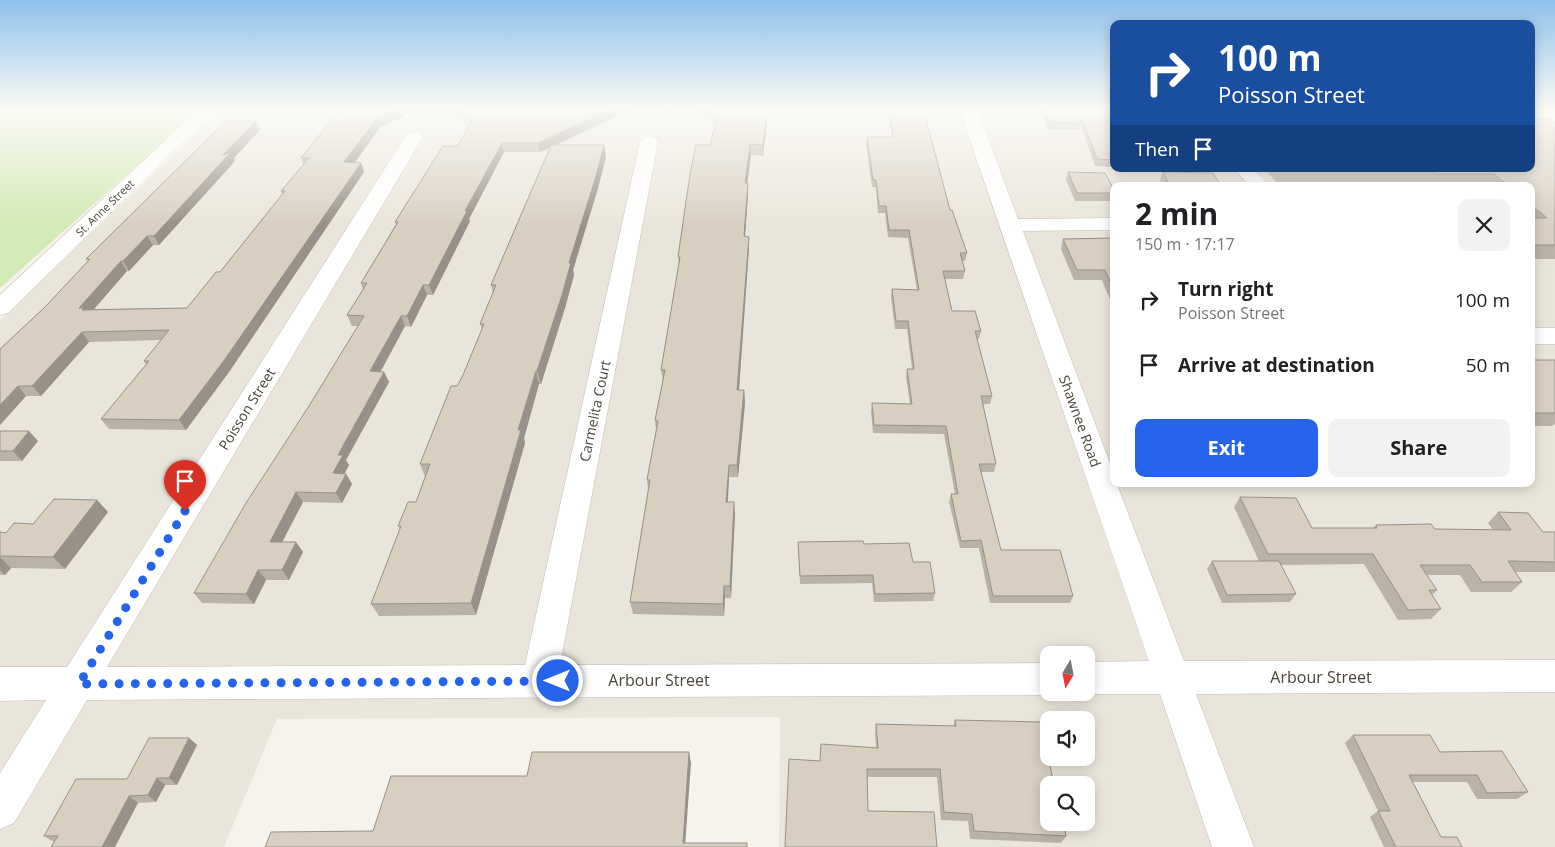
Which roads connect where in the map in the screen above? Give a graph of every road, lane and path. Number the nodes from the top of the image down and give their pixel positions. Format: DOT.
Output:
graph roads {
  1 [pos="168,148"];
  2 [pos="408,148"];
  3 [pos="649,148"];
  4 [pos="982,148"];
  5 [pos="1246,172"];
  6 [pos="1255,182"];
  7 [pos="1110,224"];
  8 [pos="1010,225"];
  9 [pos="0,308"];
  10 [pos="1535,336"];
  11 [pos="1555,336"];
  12 [pos="1555,676"];
  13 [pos="1095,678"];
  14 [pos="1172,678"];
  15 [pos="1040,679"];
  16 [pos="539,681"];
  17 [pos="0,684"];
  18 [pos="79,684"];
  19 [pos="0,809"];
  20 [pos="1233,847"];
  1 -- 9 [label="street, St. Anne Street"];
  2 -- 18 [label="street, Poisson Street"];
  3 -- 16 [label="street, Carmelita Court"];
  4 -- 8 [label="street, Shawnee Road"];
  5 -- 6 [label="street"];
  7 -- 8 [label="street"];
  8 -- 14 [label="street, Shawnee Road"];
  10 -- 11 [label="street"];
  12 -- 14 [label="street, Arbour Street"];
  13 -- 14 [label="street, Arbour Street"];
  14 -- 20 [label="street, Shawnee Road"];
  15 -- 16 [label="street, Arbour Street"];
  16 -- 18 [label="street, Arbour Street"];
  17 -- 18 [label="street, Arbour Street"];
  18 -- 19 [label="street, Poisson Street"];
}
